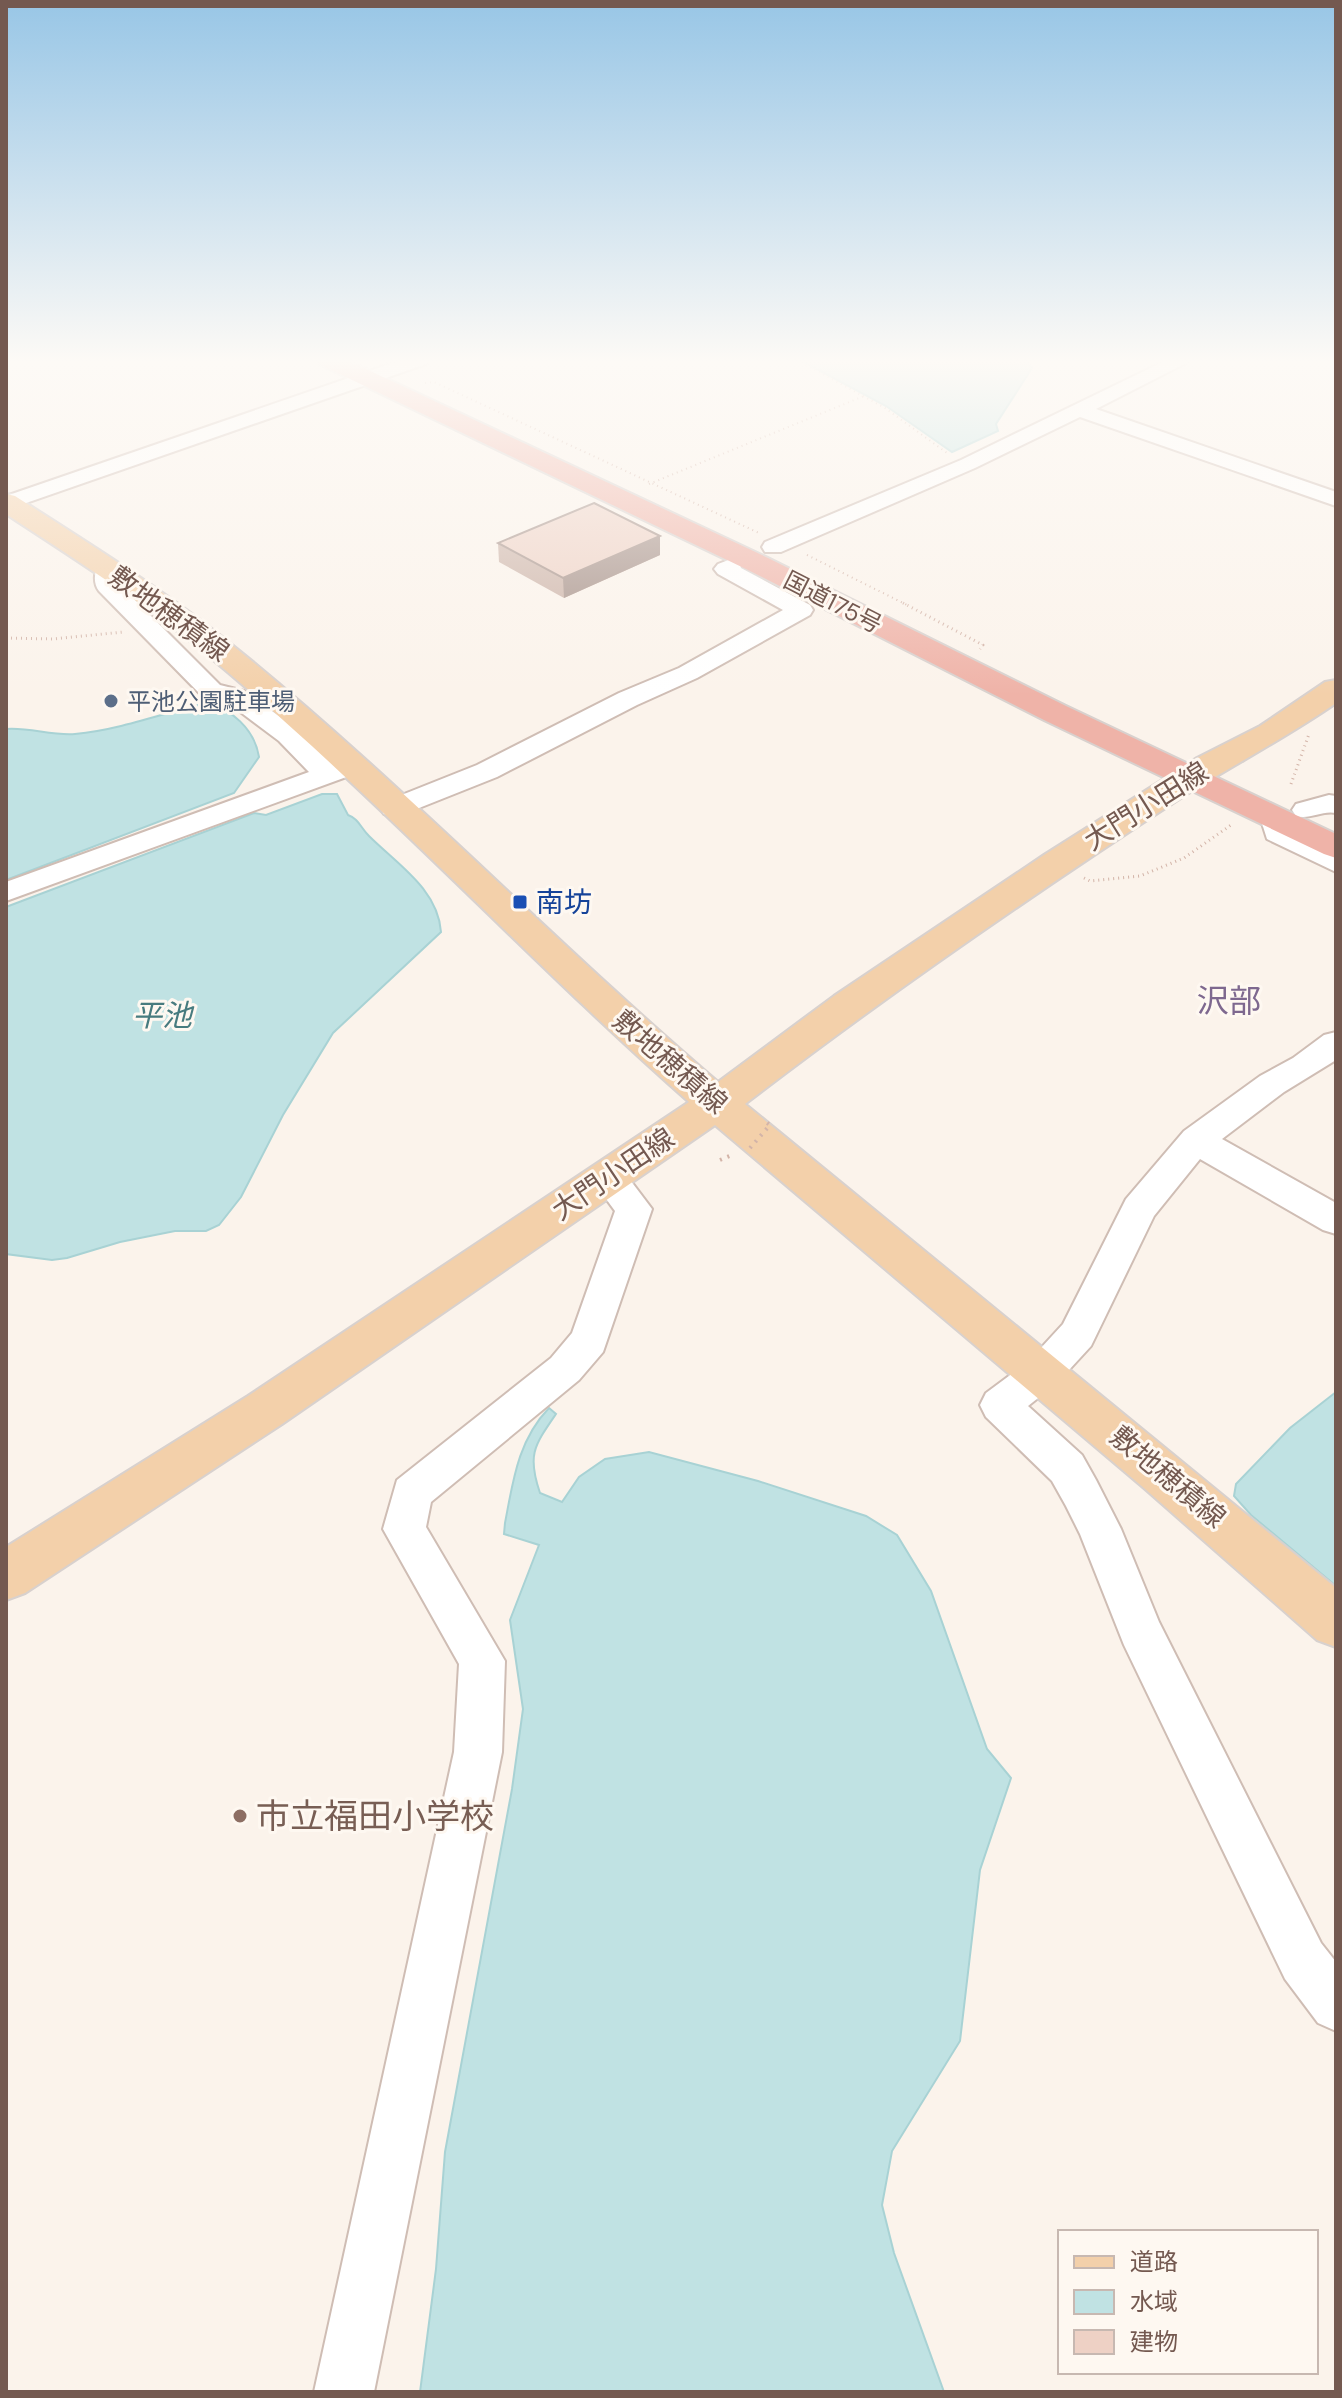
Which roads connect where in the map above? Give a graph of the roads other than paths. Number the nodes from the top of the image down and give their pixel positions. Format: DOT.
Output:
graph roads {
  1 [pos="91,472"];
  2 [pos="575,472"];
  3 [pos="614,472"];
  4 [pos="949,472"];
  5 [pos="1258,472"];
  6 [pos="1336,499"];
  7 [pos="6,503"];
  8 [pos="778,545"];
  9 [pos="731,566"];
  10 [pos="107,569"];
  11 [pos="1328,697"];
  12 [pos="338,770"];
  13 [pos="1198,771"];
  14 [pos="1336,805"];
  15 [pos="394,808"];
  16 [pos="1306,810"];
  17 [pos="1274,817"];
  18 [pos="1336,824"];
  19 [pos="1336,847"];
  20 [pos="1336,863"];
  21 [pos="6,892"];
  22 [pos="1336,1043"];
  23 [pos="717,1104"];
  24 [pos="1196,1140"];
  25 [pos="608,1177"];
  26 [pos="1336,1220"];
  27 [pos="1043,1372"];
  28 [pos="6,1576"];
  29 [pos="1336,1622"];
  30 [pos="1336,2005"];
  31 [pos="344,2392"];
  1 -- 7 [label="street"];
  2 -- 13 [label="highway, 国道175号"];
  3 -- 13 [label="highway, 国道175号"];
  4 -- 8 [label="street"];
  5 -- 6 [label="street"];
  7 -- 10 [label="main road, 敷地穂積線"];
  9 -- 15 [label="street"];
  10 -- 12 [label="main road, 敷地穂積線"];
  10 -- 12 [label="street"];
  11 -- 13 [label="main road, 大門小田線"];
  12 -- 15 [label="main road, 敷地穂積線"];
  12 -- 21 [label="street"];
  13 -- 16 [label="highway, 国道175号"];
  13 -- 17 [label="highway, 国道175号"];
  13 -- 23 [label="main road, 大門小田線"];
  14 -- 16 [label="street"];
  15 -- 23 [label="main road, 敷地穂積線"];
  16 -- 18 [label="highway, 国道175号"];
  17 -- 19 [label="highway, 国道175号"];
  17 -- 20 [label="street"];
  22 -- 24 [label="street"];
  23 -- 25 [label="main road, 大門小田線"];
  23 -- 27 [label="main road, 敷地穂積線"];
  24 -- 26 [label="street"];
  24 -- 27 [label="street"];
  25 -- 28 [label="main road, 大門小田線"];
  25 -- 31 [label="street"];
  27 -- 29 [label="main road, 敷地穂積線"];
  27 -- 30 [label="street"];
}
